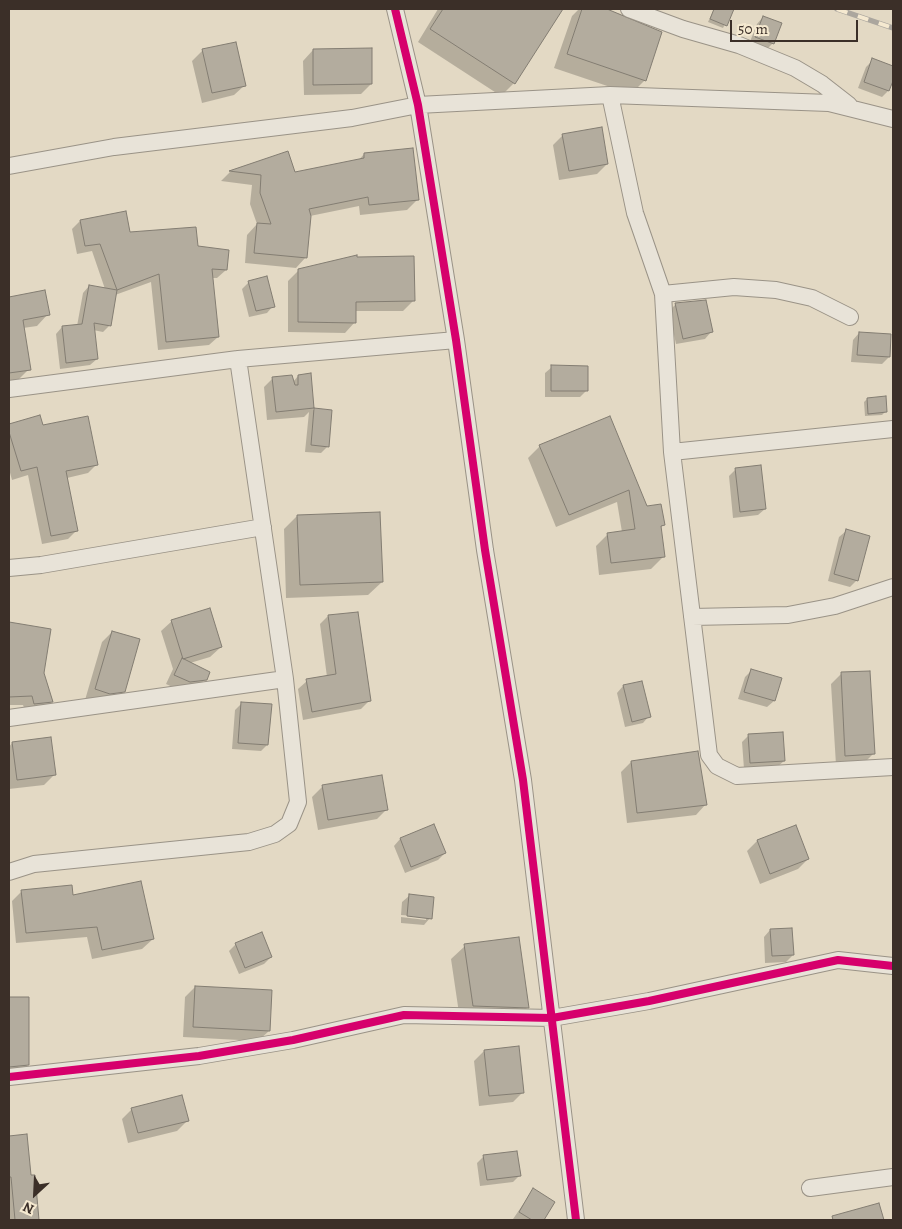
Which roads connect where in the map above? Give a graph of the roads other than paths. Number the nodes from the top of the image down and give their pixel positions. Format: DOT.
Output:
graph roads {
  1 [pos="395,9"];
  2 [pos="629,9"];
  3 [pos="610,95"];
  4 [pos="418,105"];
  5 [pos="850,107"];
  6 [pos="893,119"];
  7 [pos="9,166"];
  8 [pos="663,294"];
  9 [pos="850,317"];
  10 [pos="456,340"];
  11 [pos="238,358"];
  12 [pos="9,389"];
  13 [pos="893,429"];
  14 [pos="672,452"];
  15 [pos="263,527"];
  16 [pos="9,568"];
  17 [pos="893,587"];
  18 [pos="692,617"];
  19 [pos="285,679"];
  20 [pos="9,718"];
  21 [pos="893,767"];
  22 [pos="9,872"];
  23 [pos="893,966"];
  24 [pos="552,1018"];
  25 [pos="9,1077"];
  26 [pos="893,1177"];
  27 [pos="810,1188"];
  28 [pos="576,1220"];
  1 -- 4 [label="street"];
  2 -- 5 [label="street"];
  3 -- 4 [label="street"];
  3 -- 5 [label="street"];
  3 -- 8 [label="street"];
  4 -- 7 [label="street"];
  4 -- 10 [label="street"];
  5 -- 6 [label="street"];
  8 -- 9 [label="street"];
  8 -- 14 [label="street"];
  10 -- 11 [label="street"];
  10 -- 24 [label="street"];
  11 -- 12 [label="street"];
  11 -- 15 [label="street"];
  13 -- 14 [label="street"];
  14 -- 18 [label="street"];
  15 -- 16 [label="street"];
  15 -- 19 [label="street"];
  17 -- 18 [label="street"];
  18 -- 21 [label="street"];
  19 -- 20 [label="street"];
  19 -- 22 [label="street"];
  23 -- 24 [label="street"];
  24 -- 25 [label="street"];
  24 -- 28 [label="street"];
  26 -- 27 [label="street"];
}
